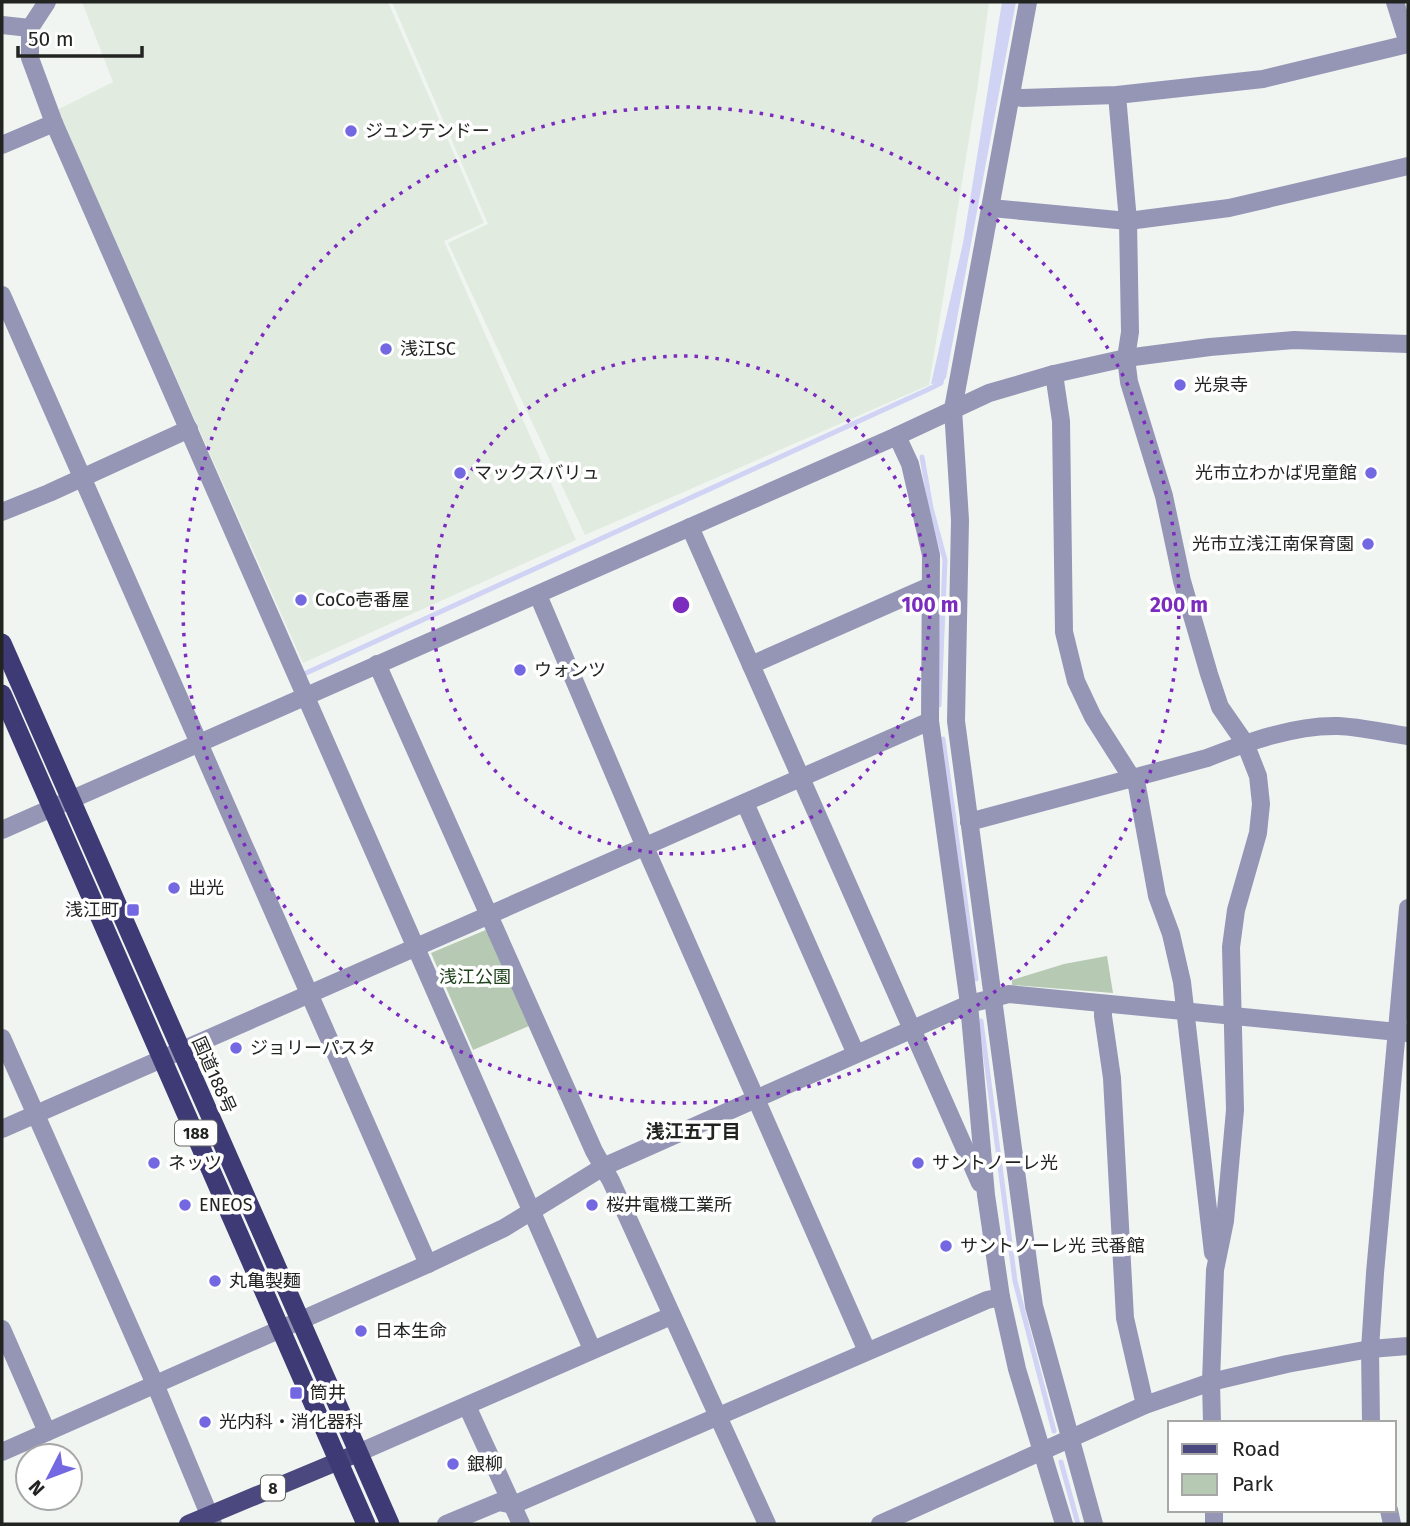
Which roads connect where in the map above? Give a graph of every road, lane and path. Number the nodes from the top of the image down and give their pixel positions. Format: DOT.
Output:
graph roads {
  1 [pos="47,2"];
  2 [pos="1028,2"];
  3 [pos="1395,2"];
  4 [pos="2,24"];
  5 [pos="30,28"];
  6 [pos="1408,44"];
  7 [pos="1117,95"];
  8 [pos="1011,96"];
  9 [pos="54,123"];
  10 [pos="2,145"];
  11 [pos="1408,166"];
  12 [pos="991,208"];
  13 [pos="1128,222"];
  14 [pos="2,295"];
  15 [pos="1408,344"];
  16 [pos="1126,358"];
  17 [pos="1054,374"];
  18 [pos="953,409"];
  19 [pos="189,429"];
  20 [pos="897,436"];
  21 [pos="81,478"];
  22 [pos="2,512"];
  23 [pos="690,527"];
  24 [pos="930,586"];
  25 [pos="538,595"];
  26 [pos="2,643"];
  27 [pos="377,664"];
  28 [pos="751,664"];
  29 [pos="2,694"];
  30 [pos="307,695"];
  31 [pos="930,721"];
  32 [pos="956,721"];
  33 [pos="1408,736"];
  34 [pos="198,742"];
  35 [pos="1245,743"];
  36 [pos="1132,776"];
  37 [pos="800,778"];
  38 [pos="72,799"];
  39 [pos="744,803"];
  40 [pos="50,808"];
  41 [pos="969,822"];
  42 [pos="2,830"];
  43 [pos="645,846"];
  44 [pos="1408,908"];
  45 [pos="488,915"];
  46 [pos="416,946"];
  47 [pos="310,994"];
  48 [pos="993,996"];
  49 [pos="969,1004"];
  50 [pos="1103,1004"];
  51 [pos="1184,1011"];
  52 [pos="1234,1015"];
  53 [pos="912,1030"];
  54 [pos="1402,1033"];
  55 [pos="2,1038"];
  56 [pos="172,1054"];
  57 [pos="856,1054"];
  58 [pos="756,1098"];
  59 [pos="36,1114"];
  60 [pos="2,1129"];
  61 [pos="603,1167"];
  62 [pos="986,1195"];
  63 [pos="530,1211"];
  64 [pos="428,1264"];
  65 [pos="1215,1270"];
  66 [pos="1001,1297"];
  67 [pos="671,1316"];
  68 [pos="290,1325"];
  69 [pos="2,1329"];
  70 [pos="1408,1346"];
  71 [pos="592,1349"];
  72 [pos="1370,1349"];
  73 [pos="867,1351"];
  74 [pos="1211,1382"];
  75 [pos="155,1384"];
  76 [pos="1145,1405"];
  77 [pos="467,1406"];
  78 [pos="719,1416"];
  79 [pos="1212,1421"];
  80 [pos="1371,1421"];
  81 [pos="47,1432"];
  82 [pos="1071,1440"];
  83 [pos="2,1452"];
  84 [pos="358,1452"];
  85 [pos="1043,1453"];
  86 [pos="338,1460"];
  87 [pos="513,1505"];
  88 [pos="211,1520"];
  89 [pos="188,1524"];
  90 [pos="366,1524"];
  91 [pos="390,1524"];
  92 [pos="446,1524"];
  93 [pos="521,1524"];
  94 [pos="767,1524"];
  95 [pos="880,1524"];
  96 [pos="1064,1524"];
  97 [pos="1094,1524"];
  1 -- 5 [label="street"];
  2 -- 8 [label="street"];
  3 -- 6 [label="street"];
  4 -- 5 [label="street"];
  5 -- 9 [label="street"];
  6 -- 7 [label="street"];
  7 -- 8 [label="street"];
  7 -- 13 [label="street"];
  8 -- 12 [label="street"];
  9 -- 10 [label="street"];
  9 -- 19 [label="street"];
  11 -- 13 [label="street"];
  12 -- 13 [label="street"];
  12 -- 18 [label="street"];
  13 -- 16 [label="street"];
  14 -- 21 [label="street"];
  15 -- 16 [label="street"];
  16 -- 17 [label="street"];
  16 -- 35 [label="street"];
  17 -- 18 [label="street"];
  17 -- 36 [label="street"];
  18 -- 20 [label="street"];
  18 -- 32 [label="street"];
  19 -- 21 [label="street"];
  19 -- 30 [label="street"];
  20 -- 23 [label="street"];
  20 -- 24 [label="street"];
  21 -- 22 [label="street"];
  21 -- 34 [label="street"];
  23 -- 25 [label="street"];
  23 -- 28 [label="street"];
  24 -- 28 [label="street"];
  24 -- 31 [label="street"];
  25 -- 27 [label="street"];
  25 -- 43 [label="street"];
  26 -- 38 [label="highway, 国道188号 / 188"];
  27 -- 30 [label="street"];
  27 -- 45 [label="street"];
  28 -- 37 [label="street"];
  29 -- 40 [label="highway, 国道188号 / 188"];
  30 -- 34 [label="street"];
  30 -- 46 [label="street"];
  31 -- 32 [label="street"];
  31 -- 37 [label="street"];
  31 -- 49 [label="street"];
  32 -- 41 [label="street"];
  33 -- 35 [label="street"];
  34 -- 38 [label="street"];
  34 -- 47 [label="street"];
  35 -- 36 [label="street"];
  35 -- 52 [label="street"];
  36 -- 41 [label="street"];
  36 -- 51 [label="street"];
  37 -- 39 [label="street"];
  37 -- 53 [label="street"];
  38 -- 40 [label="street"];
  38 -- 56 [label="highway, 国道188号 / 188"];
  39 -- 43 [label="street"];
  39 -- 57 [label="street"];
  40 -- 42 [label="street"];
  40 -- 56 [label="highway, 国道188号 / 188"];
  41 -- 48 [label="street"];
  43 -- 45 [label="street"];
  43 -- 58 [label="street"];
  44 -- 54 [label="street"];
  45 -- 46 [label="street"];
  45 -- 61 [label="street"];
  46 -- 47 [label="street"];
  46 -- 63 [label="street"];
  47 -- 56 [label="street"];
  47 -- 64 [label="street"];
  48 -- 49 [label="street"];
  48 -- 50 [label="street"];
  48 -- 82 [label="street"];
  49 -- 53 [label="street"];
  49 -- 62 [label="street"];
  50 -- 51 [label="street"];
  50 -- 76 [label="street"];
  51 -- 52 [label="street"];
  51 -- 65 [label="street"];
  52 -- 54 [label="street"];
  52 -- 65 [label="street"];
  53 -- 57 [label="street"];
  53 -- 62 [label="street"];
  54 -- 72 [label="street"];
  55 -- 59 [label="street"];
  56 -- 59 [label="street"];
  56 -- 68 [label="highway, 国道188号 / 188"];
  57 -- 58 [label="street"];
  58 -- 61 [label="street"];
  58 -- 73 [label="street"];
  59 -- 60 [label="street"];
  59 -- 75 [label="street"];
  61 -- 63 [label="street"];
  61 -- 67 [label="street"];
  62 -- 66 [label="street"];
  63 -- 64 [label="street"];
  63 -- 71 [label="street"];
  64 -- 68 [label="street"];
  65 -- 74 [label="street"];
  66 -- 73 [label="street"];
  66 -- 85 [label="street"];
  67 -- 71 [label="street"];
  67 -- 78 [label="street"];
  68 -- 75 [label="street"];
  68 -- 84 [label="highway, 国道188号 / 188"];
  68 -- 86 [label="highway, 国道188号 / 188"];
  69 -- 81 [label="street"];
  70 -- 72 [label="street"];
  71 -- 77 [label="street"];
  72 -- 74 [label="street"];
  72 -- 80 [label="street"];
  73 -- 78 [label="street"];
  74 -- 76 [label="street"];
  74 -- 79 [label="street"];
  75 -- 81 [label="street"];
  75 -- 88 [label="street"];
  76 -- 82 [label="street"];
  77 -- 84 [label="street"];
  77 -- 87 [label="street"];
  78 -- 87 [label="street"];
  78 -- 94 [label="street"];
  81 -- 83 [label="street"];
  82 -- 85 [label="street"];
  82 -- 97 [label="street"];
  84 -- 86 [label="main road, 8"];
  84 -- 91 [label="highway, 国道188号 / 188"];
  85 -- 95 [label="street"];
  85 -- 96 [label="street"];
  86 -- 88 [label="main road, 8"];
  86 -- 90 [label="highway, 国道188号 / 188"];
  87 -- 92 [label="street"];
  87 -- 93 [label="street"];
  88 -- 89 [label="main road, 8"];
}
